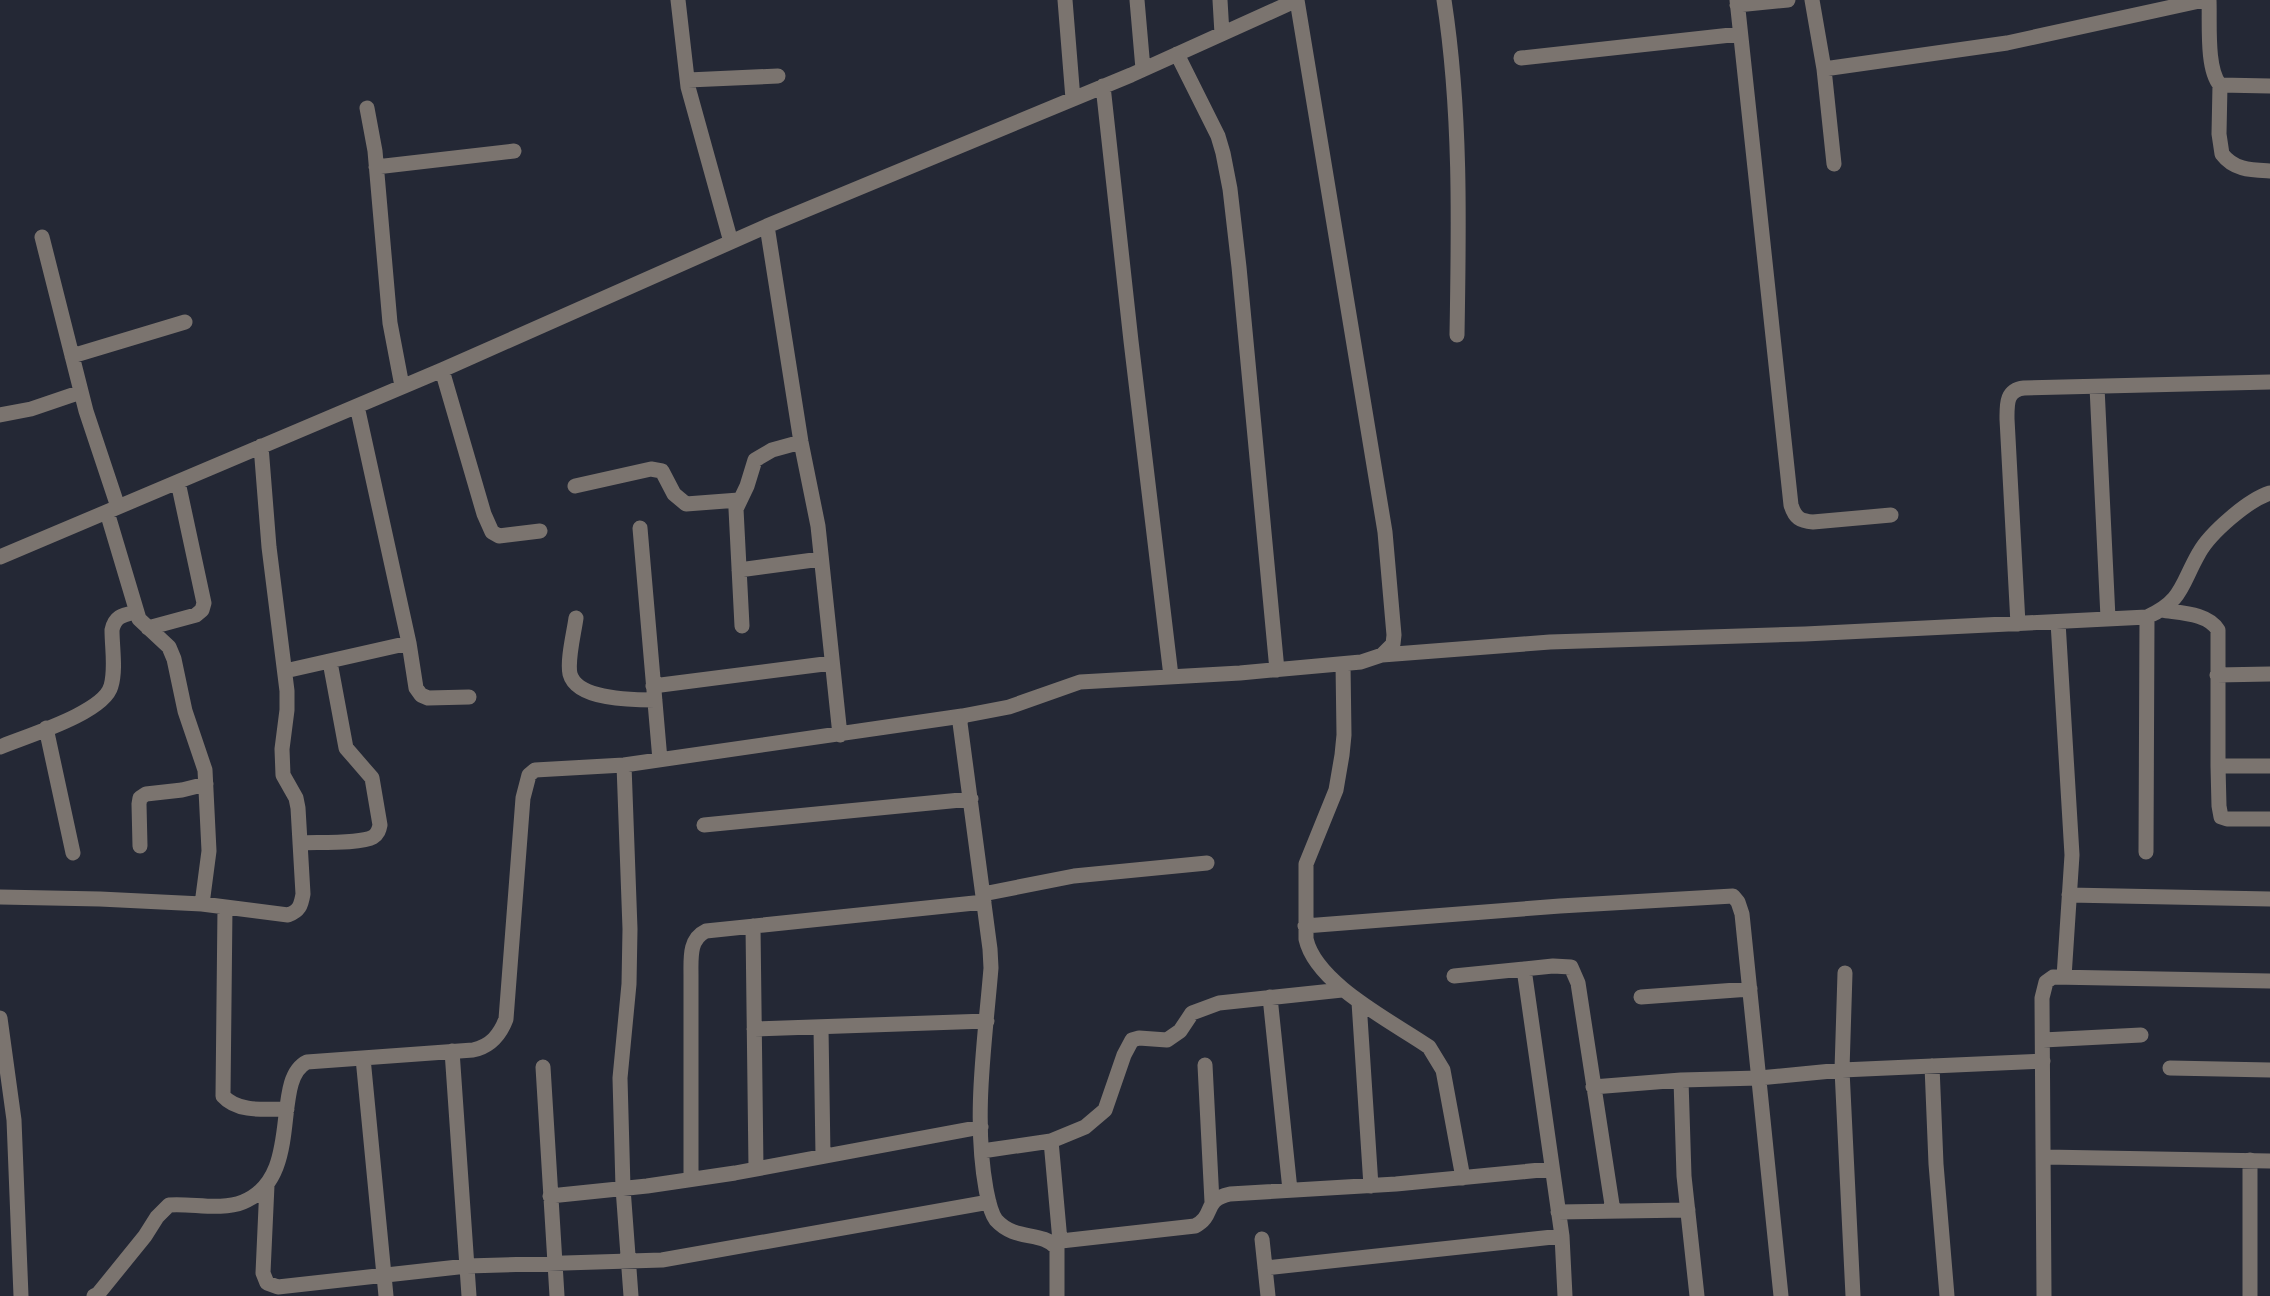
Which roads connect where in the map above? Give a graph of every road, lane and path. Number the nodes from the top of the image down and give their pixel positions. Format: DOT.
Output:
graph roads {
  1 [pos="678,0"];
  2 [pos="1065,0"];
  3 [pos="1137,0"];
  4 [pos="1220,0"];
  5 [pos="1297,0"];
  6 [pos="1444,0"];
  7 [pos="1788,0"];
  8 [pos="1812,0"];
  9 [pos="2207,0"];
  10 [pos="1737,2"];
  11 [pos="1222,34"];
  12 [pos="1740,34"];
  13 [pos="1176,54"];
  14 [pos="1521,58"];
  15 [pos="1143,69"];
  16 [pos="1824,69"];
  17 [pos="778,76"];
  18 [pos="688,80"];
  19 [pos="2220,85"];
  20 [pos="1103,86"];
  21 [pos="2270,86"];
  22 [pos="1072,99"];
  23 [pos="367,108"];
  24 [pos="514,151"];
  25 [pos="1834,164"];
  26 [pos="376,167"];
  27 [pos="2270,171"];
  28 [pos="767,226"];
  29 [pos="42,237"];
  30 [pos="731,242"];
  31 [pos="184,322"];
  32 [pos="1457,335"];
  33 [pos="72,356"];
  34 [pos="442,370"];
  35 [pos="2270,382"];
  36 [pos="402,386"];
  37 [pos="2097,387"];
  38 [pos="81,392"];
  39 [pos="357,406"];
  40 [pos="0,415"];
  41 [pos="801,442"];
  42 [pos="261,446"];
  43 [pos="178,482"];
  44 [pos="575,486"];
  45 [pos="2270,493"];
  46 [pos="739,500"];
  47 [pos="112,509"];
  48 [pos="1891,515"];
  49 [pos="640,528"];
  50 [pos="540,531"];
  51 [pos="0,557"];
  52 [pos="821,559"];
  53 [pos="739,570"];
  54 [pos="2162,610"];
  55 [pos="136,612"];
  56 [pos="2147,616"];
  57 [pos="576,618"];
  58 [pos="2108,618"];
  59 [pos="2058,622"];
  60 [pos="2018,624"];
  61 [pos="742,626"];
  62 [pos="148,628"];
  63 [pos="409,643"];
  64 [pos="1382,655"];
  65 [pos="330,662"];
  66 [pos="832,663"];
  67 [pos="1343,664"];
  68 [pos="1277,670"];
  69 [pos="285,671"];
  70 [pos="2270,674"];
  71 [pos="2217,675"];
  72 [pos="1171,676"];
  73 [pos="654,693"];
  74 [pos="469,697"];
  75 [pos="962,716"];
  76 [pos="46,728"];
  77 [pos="840,735"];
  78 [pos="0,747"];
  79 [pos="660,760"];
  80 [pos="624,765"];
  81 [pos="2218,766"];
  82 [pos="2270,766"];
  83 [pos="206,784"];
  84 [pos="971,799"];
  85 [pos="2270,819"];
  86 [pos="704,825"];
  87 [pos="300,843"];
  88 [pos="140,846"];
  89 [pos="2146,852"];
  90 [pos="73,854"];
  91 [pos="1208,863"];
  92 [pos="2069,895"];
  93 [pos="0,897"];
  94 [pos="984,898"];
  95 [pos="2270,899"];
  96 [pos="202,904"];
  97 [pos="225,907"];
  98 [pos="753,926"];
  99 [pos="1305,926"];
  100 [pos="1524,969"];
  101 [pos="1845,973"];
  102 [pos="1454,976"];
  103 [pos="2064,977"];
  104 [pos="2270,981"];
  105 [pos="1750,989"];
  106 [pos="1342,990"];
  107 [pos="1270,997"];
  108 [pos="1641,997"];
  109 [pos="1359,1002"];
  110 [pos="0,1018"];
  111 [pos="987,1021"];
  112 [pos="821,1028"];
  113 [pos="754,1029"];
  114 [pos="2141,1035"];
  115 [pos="2043,1040"];
  116 [pos="452,1052"];
  117 [pos="363,1058"];
  118 [pos="2043,1061"];
  119 [pos="1205,1065"];
  120 [pos="1932,1066"];
  121 [pos="543,1067"];
  122 [pos="2170,1068"];
  123 [pos="1842,1070"];
  124 [pos="2270,1070"];
  125 [pos="3,1071"];
  126 [pos="1759,1078"];
  127 [pos="1681,1080"];
  128 [pos="1593,1087"];
  129 [pos="287,1109"];
  130 [pos="981,1127"];
  131 [pos="1051,1141"];
  132 [pos="981,1151"];
  133 [pos="823,1156"];
  134 [pos="2045,1157"];
  135 [pos="2250,1160"];
  136 [pos="2270,1161"];
  137 [pos="756,1168"];
  138 [pos="1551,1169"];
  139 [pos="1463,1178"];
  140 [pos="691,1179"];
  141 [pos="267,1185"];
  142 [pos="1371,1186"];
  143 [pos="623,1188"];
  144 [pos="1290,1190"];
  145 [pos="550,1196"];
  146 [pos="989,1202"];
  147 [pos="1212,1202"];
  148 [pos="1688,1210"];
  149 [pos="1613,1211"];
  150 [pos="1558,1212"];
  151 [pos="1562,1236"];
  152 [pos="1262,1239"];
  153 [pos="1056,1241"];
  154 [pos="629,1261"];
  155 [pos="555,1263"];
  156 [pos="467,1266"];
  157 [pos="1265,1268"];
  158 [pos="384,1275"];
  159 [pos="287,1291"];
  160 [pos="97,1295"];
  161 [pos="21,1296"];
  162 [pos="386,1296"];
  163 [pos="469,1296"];
  164 [pos="557,1296"];
  165 [pos="631,1296"];
  166 [pos="1057,1296"];
  167 [pos="1268,1296"];
  168 [pos="1565,1296"];
  169 [pos="1697,1296"];
  170 [pos="1781,1296"];
  171 [pos="1853,1296"];
  172 [pos="1947,1296"];
  173 [pos="2044,1296"];
  174 [pos="2250,1296"];
  1 -- 18 [label="street"];
  2 -- 22 [label="street"];
  3 -- 15 [label="street"];
  4 -- 11 [label="street"];
  5 -- 11 [label="street"];
  5 -- 64 [label="street"];
  6 -- 32 [label="street"];
  7 -- 10 [label="street"];
  8 -- 16 [label="street"];
  9 -- 16 [label="street"];
  9 -- 19 [label="street"];
  10 -- 12 [label="street"];
  11 -- 13 [label="street"];
  12 -- 14 [label="street"];
  12 -- 48 [label="street"];
  13 -- 15 [label="street"];
  13 -- 68 [label="street"];
  15 -- 20 [label="street"];
  16 -- 25 [label="street"];
  17 -- 18 [label="street"];
  18 -- 30 [label="street"];
  19 -- 21 [label="street"];
  19 -- 27 [label="street"];
  20 -- 22 [label="street"];
  20 -- 72 [label="street"];
  22 -- 28 [label="street"];
  23 -- 26 [label="street"];
  24 -- 26 [label="street"];
  26 -- 36 [label="street"];
  28 -- 30 [label="street"];
  28 -- 41 [label="street"];
  29 -- 33 [label="street"];
  30 -- 34 [label="street"];
  31 -- 33 [label="street"];
  33 -- 38 [label="street"];
  34 -- 36 [label="street"];
  34 -- 50 [label="street"];
  35 -- 37 [label="street"];
  36 -- 39 [label="street"];
  37 -- 58 [label="street"];
  37 -- 60 [label="street"];
  38 -- 40 [label="street"];
  38 -- 47 [label="street"];
  39 -- 42 [label="street"];
  39 -- 63 [label="street"];
  41 -- 46 [label="street"];
  41 -- 52 [label="street"];
  42 -- 43 [label="street"];
  42 -- 69 [label="street"];
  43 -- 47 [label="street"];
  43 -- 62 [label="street"];
  44 -- 46 [label="street"];
  45 -- 54 [label="street"];
  46 -- 53 [label="street"];
  47 -- 51 [label="street"];
  47 -- 55 [label="street"];
  49 -- 73 [label="street"];
  52 -- 53 [label="street"];
  52 -- 66 [label="street"];
  53 -- 61 [label="street"];
  54 -- 56 [label="street"];
  54 -- 71 [label="street"];
  55 -- 62 [label="street"];
  55 -- 76 [label="street"];
  56 -- 58 [label="street"];
  56 -- 89 [label="street"];
  57 -- 73 [label="street"];
  58 -- 59 [label="street"];
  59 -- 60 [label="street"];
  59 -- 92 [label="street"];
  60 -- 64 [label="street"];
  62 -- 83 [label="street"];
  63 -- 65 [label="street"];
  63 -- 74 [label="street"];
  64 -- 67 [label="street"];
  65 -- 69 [label="street"];
  65 -- 87 [label="street"];
  66 -- 73 [label="street"];
  66 -- 77 [label="street"];
  67 -- 68 [label="street"];
  67 -- 99 [label="street"];
  68 -- 72 [label="street"];
  69 -- 87 [label="street"];
  70 -- 71 [label="street"];
  71 -- 81 [label="street"];
  72 -- 75 [label="street"];
  73 -- 79 [label="street"];
  75 -- 77 [label="street"];
  75 -- 84 [label="street"];
  76 -- 78 [label="street"];
  76 -- 90 [label="street"];
  77 -- 79 [label="street"];
  79 -- 80 [label="street"];
  80 -- 116 [label="street"];
  80 -- 143 [label="street"];
  81 -- 82 [label="street"];
  81 -- 85 [label="street"];
  83 -- 88 [label="street"];
  83 -- 96 [label="street"];
  84 -- 86 [label="street"];
  84 -- 94 [label="street"];
  87 -- 97 [label="street"];
  91 -- 94 [label="street"];
  92 -- 95 [label="street"];
  92 -- 103 [label="street"];
  93 -- 96 [label="street"];
  94 -- 98 [label="street"];
  94 -- 111 [label="street"];
  96 -- 97 [label="street"];
  97 -- 129 [label="street"];
  98 -- 113 [label="street"];
  98 -- 140 [label="street"];
  99 -- 105 [label="street"];
  99 -- 106 [label="street"];
  100 -- 102 [label="street"];
  100 -- 128 [label="street"];
  100 -- 138 [label="street"];
  101 -- 123 [label="street"];
  103 -- 104 [label="street"];
  103 -- 115 [label="street"];
  105 -- 108 [label="street"];
  105 -- 126 [label="street"];
  106 -- 107 [label="street"];
  106 -- 109 [label="street"];
  107 -- 131 [label="street"];
  107 -- 144 [label="street"];
  109 -- 139 [label="street"];
  109 -- 142 [label="street"];
  110 -- 125 [label="street"];
  111 -- 112 [label="street"];
  111 -- 130 [label="street"];
  112 -- 113 [label="street"];
  112 -- 133 [label="street"];
  113 -- 137 [label="street"];
  114 -- 115 [label="street"];
  115 -- 118 [label="street"];
  116 -- 117 [label="street"];
  116 -- 156 [label="street"];
  117 -- 129 [label="street"];
  117 -- 158 [label="street"];
  118 -- 120 [label="street"];
  118 -- 134 [label="street"];
  119 -- 147 [label="street"];
  120 -- 123 [label="street"];
  120 -- 172 [label="street"];
  121 -- 145 [label="street"];
  122 -- 124 [label="street"];
  123 -- 126 [label="street"];
  123 -- 171 [label="street"];
  125 -- 161 [label="street"];
  126 -- 127 [label="street"];
  126 -- 170 [label="street"];
  127 -- 128 [label="street"];
  127 -- 148 [label="street"];
  128 -- 149 [label="street"];
  129 -- 141 [label="street"];
  130 -- 132 [label="street"];
  130 -- 133 [label="street"];
  131 -- 132 [label="street"];
  131 -- 153 [label="street"];
  132 -- 146 [label="street"];
  133 -- 137 [label="street"];
  134 -- 135 [label="street"];
  134 -- 173 [label="street"];
  135 -- 136 [label="street"];
  135 -- 174 [label="street"];
  137 -- 140 [label="street"];
  138 -- 139 [label="street"];
  138 -- 150 [label="street"];
  139 -- 142 [label="street"];
  140 -- 143 [label="street"];
  141 -- 159 [label="street"];
  141 -- 160 [label="street"];
  142 -- 144 [label="street"];
  143 -- 145 [label="street"];
  143 -- 154 [label="street"];
  144 -- 147 [label="street"];
  145 -- 155 [label="street"];
  146 -- 153 [label="street"];
  146 -- 154 [label="street"];
  147 -- 153 [label="street"];
  148 -- 149 [label="street"];
  148 -- 169 [label="street"];
  149 -- 150 [label="street"];
  150 -- 151 [label="street"];
  151 -- 157 [label="street"];
  151 -- 168 [label="street"];
  152 -- 157 [label="street"];
  153 -- 166 [label="street"];
  154 -- 155 [label="street"];
  154 -- 165 [label="street"];
  155 -- 156 [label="street"];
  155 -- 164 [label="street"];
  156 -- 158 [label="street"];
  156 -- 163 [label="street"];
  157 -- 167 [label="street"];
  158 -- 159 [label="street"];
  158 -- 162 [label="street"];
}
